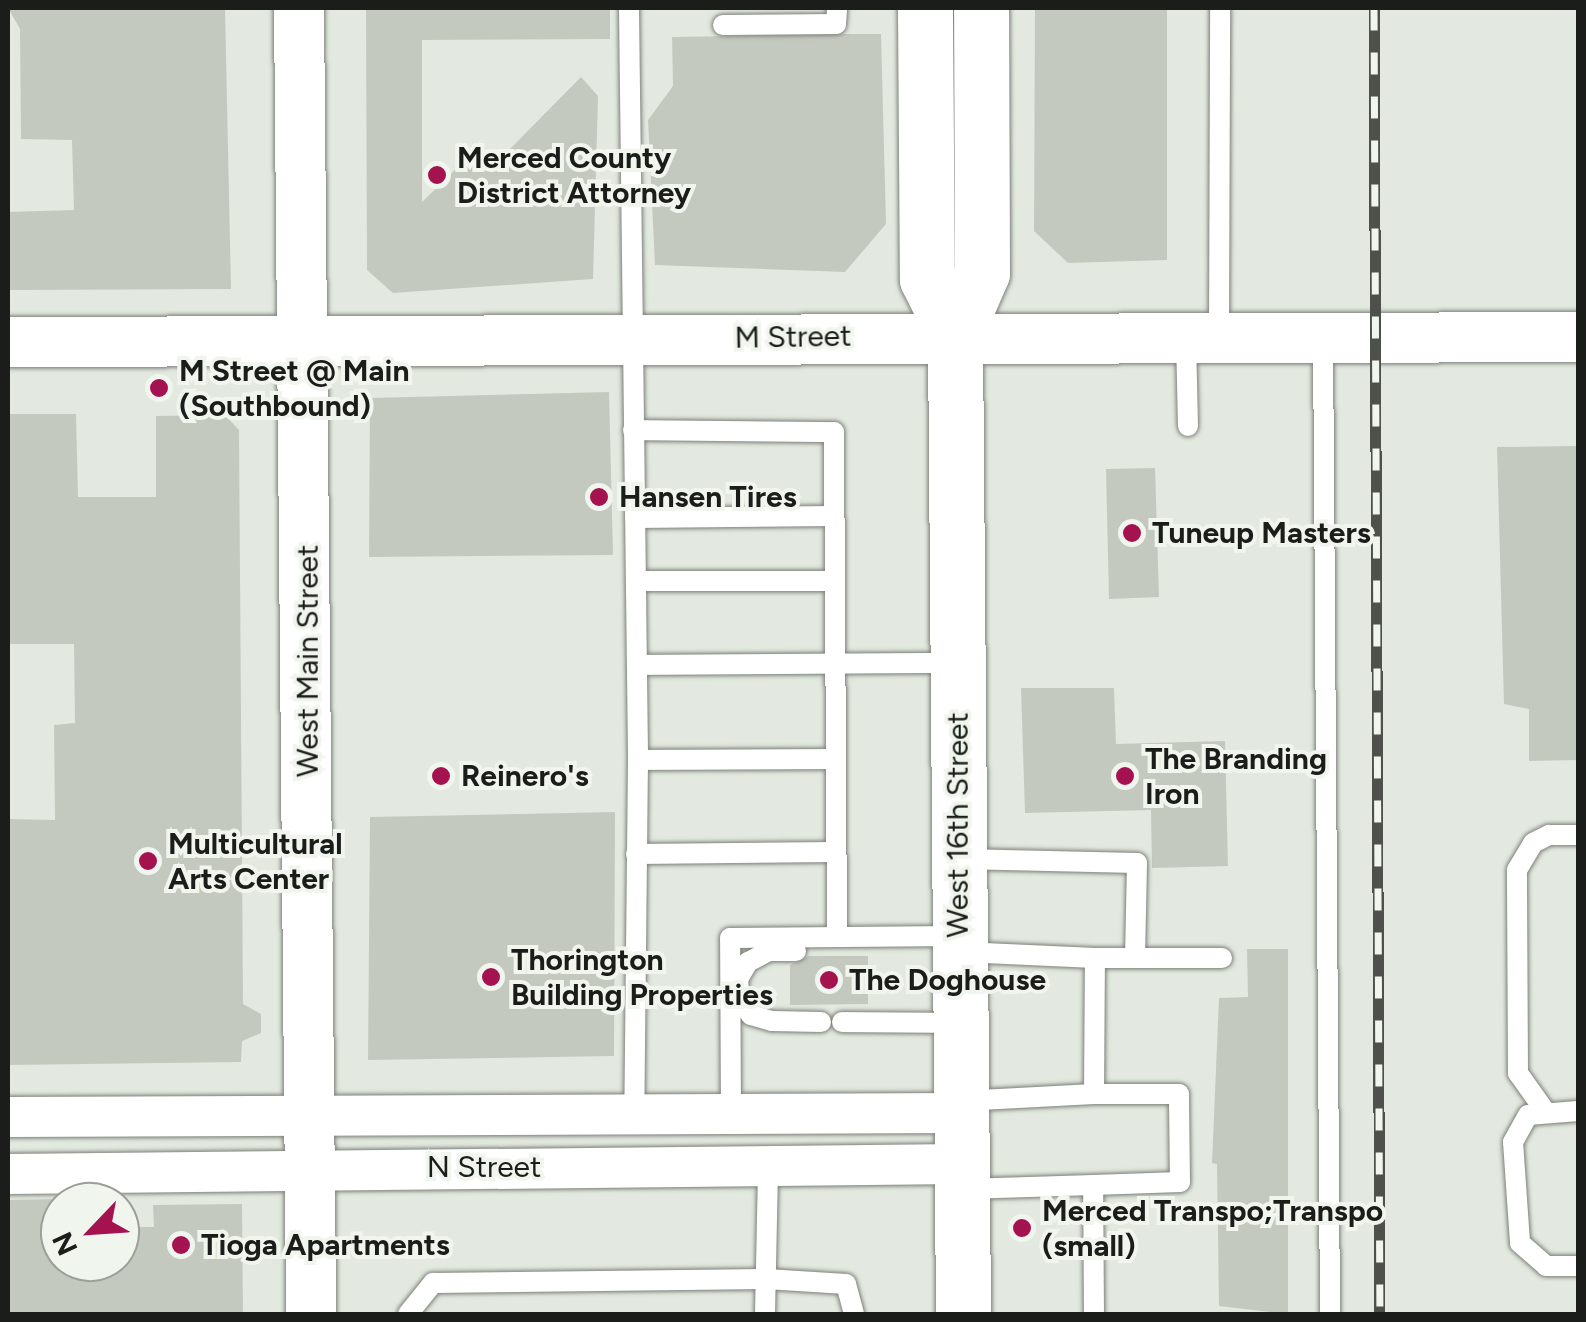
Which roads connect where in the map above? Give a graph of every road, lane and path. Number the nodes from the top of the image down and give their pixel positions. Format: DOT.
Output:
graph roads {
  1 [pos="300,8"];
  2 [pos="629,8"];
  3 [pos="837,8"];
  4 [pos="926,8"];
  5 [pos="981,8"];
  6 [pos="1220,8"];
  7 [pos="723,26"];
  8 [pos="954,335"];
  9 [pos="1203,336"];
  10 [pos="1322,336"];
  11 [pos="1578,337"];
  12 [pos="632,338"];
  13 [pos="307,339"];
  14 [pos="8,342"];
  15 [pos="1188,426"];
  16 [pos="633,430"];
  17 [pos="834,516"];
  18 [pos="634,518"];
  19 [pos="636,581"];
  20 [pos="833,581"];
  21 [pos="957,663"];
  22 [pos="637,664"];
  23 [pos="833,665"];
  24 [pos="833,759"];
  25 [pos="638,760"];
  26 [pos="1578,835"];
  27 [pos="834,852"];
  28 [pos="636,854"];
  29 [pos="958,859"];
  30 [pos="893,937"];
  31 [pos="836,938"];
  32 [pos="958,944"];
  33 [pos="1095,958"];
  34 [pos="1135,958"];
  35 [pos="1222,958"];
  36 [pos="959,1023"];
  37 [pos="1094,1094"];
  38 [pos="1578,1111"];
  39 [pos="1545,1112"];
  40 [pos="634,1114"];
  41 [pos="732,1114"];
  42 [pos="310,1116"];
  43 [pos="8,1117"];
  44 [pos="960,1142"];
  45 [pos="768,1165"];
  46 [pos="310,1168"];
  47 [pos="8,1174"];
  48 [pos="1093,1185"];
  49 [pos="1578,1266"];
  50 [pos="766,1279"];
  51 [pos="311,1314"];
  52 [pos="408,1314"];
  53 [pos="765,1314"];
  54 [pos="854,1314"];
  55 [pos="963,1314"];
  56 [pos="1094,1314"];
  57 [pos="1330,1314"];
  1 -- 13 [label="street, West Main Street"];
  2 -- 12 [label="lane"];
  3 -- 7 [label="lane"];
  4 -- 8 [label="main road, West 16th Street"];
  5 -- 8 [label="main road, West 16th Street"];
  6 -- 9 [label="lane"];
  8 -- 9 [label="street, M Street"];
  8 -- 12 [label="street, M Street"];
  8 -- 21 [label="main road, West 16th Street"];
  9 -- 10 [label="street, M Street"];
  9 -- 15 [label="lane"];
  10 -- 11 [label="street, M Street"];
  10 -- 57 [label="lane"];
  12 -- 13 [label="street, M Street"];
  12 -- 16 [label="lane"];
  13 -- 14 [label="street, M Street"];
  13 -- 42 [label="street, West Main Street"];
  16 -- 17 [label="lane"];
  16 -- 18 [label="lane"];
  17 -- 18 [label="lane"];
  17 -- 20 [label="lane"];
  18 -- 19 [label="lane"];
  19 -- 20 [label="lane"];
  19 -- 22 [label="lane"];
  20 -- 23 [label="lane"];
  21 -- 23 [label="lane"];
  21 -- 29 [label="main road, West 16th Street"];
  22 -- 23 [label="lane"];
  22 -- 25 [label="lane"];
  23 -- 24 [label="lane"];
  24 -- 25 [label="lane"];
  24 -- 27 [label="lane"];
  25 -- 28 [label="lane"];
  26 -- 39 [label="lane"];
  27 -- 28 [label="lane"];
  27 -- 31 [label="lane"];
  28 -- 40 [label="lane"];
  29 -- 32 [label="main road, West 16th Street"];
  29 -- 34 [label="lane"];
  30 -- 31 [label="lane"];
  30 -- 32 [label="lane"];
  30 -- 36 [label="lane"];
  31 -- 41 [label="lane"];
  32 -- 33 [label="lane"];
  32 -- 36 [label="main road, West 16th Street"];
  33 -- 34 [label="lane"];
  33 -- 37 [label="lane"];
  34 -- 35 [label="lane"];
  36 -- 44 [label="main road, West 16th Street"];
  37 -- 44 [label="lane"];
  37 -- 48 [label="lane"];
  38 -- 39 [label="lane"];
  39 -- 49 [label="lane"];
  40 -- 41 [label="street, N Street"];
  40 -- 42 [label="street, N Street"];
  41 -- 44 [label="street, N Street"];
  42 -- 43 [label="street, N Street"];
  42 -- 46 [label="street, West Main Street"];
  44 -- 45 [label="street, N Street"];
  44 -- 48 [label="lane"];
  44 -- 55 [label="main road, West 16th Street"];
  45 -- 46 [label="street, N Street"];
  45 -- 50 [label="lane"];
  46 -- 47 [label="street, N Street"];
  46 -- 51 [label="street, West Main Street"];
  48 -- 56 [label="lane"];
  50 -- 52 [label="lane"];
  50 -- 53 [label="lane"];
  50 -- 54 [label="lane"];
}
